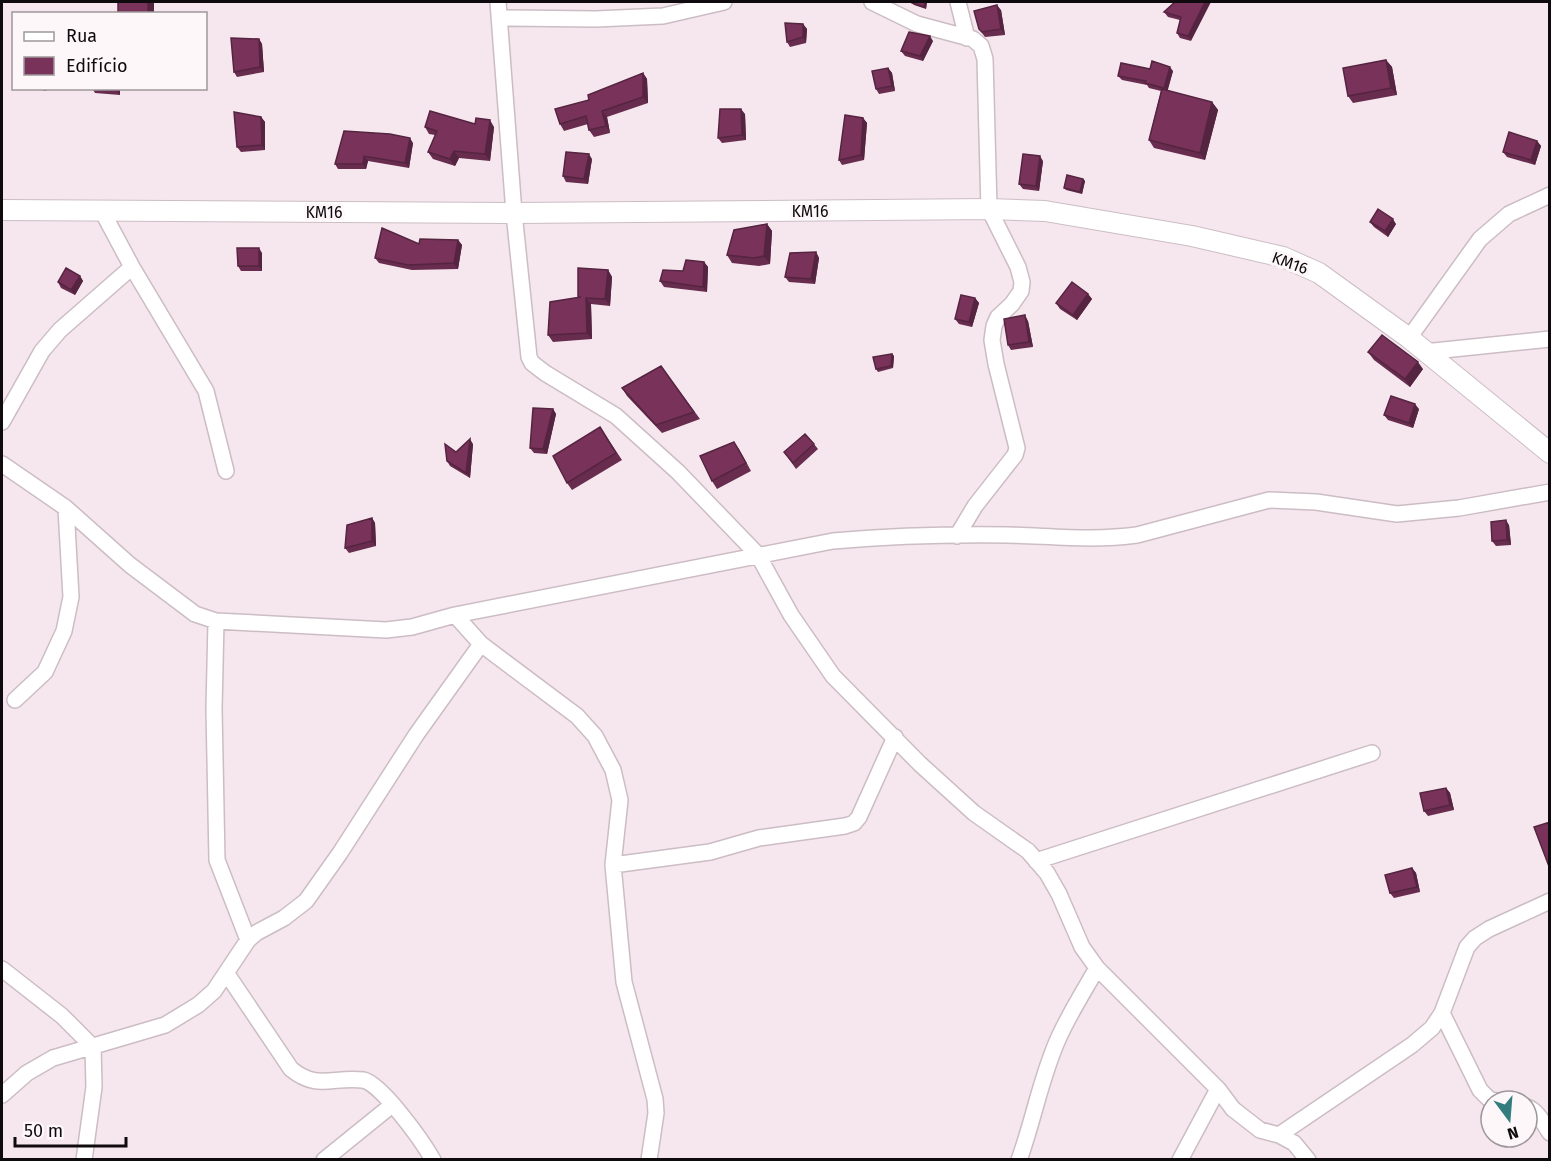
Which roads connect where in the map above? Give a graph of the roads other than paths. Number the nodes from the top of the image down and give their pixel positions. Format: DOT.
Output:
graph roads {
  1 [pos="498,2"];
  2 [pos="724,2"];
  3 [pos="872,2"];
  4 [pos="958,2"];
  5 [pos="500,18"];
  6 [pos="966,38"];
  7 [pos="1550,195"];
  8 [pos="989,209"];
  9 [pos="2,210"];
  10 [pos="102,211"];
  11 [pos="514,213"];
  12 [pos="132,267"];
  13 [pos="1409,338"];
  14 [pos="1550,339"];
  15 [pos="1424,352"];
  16 [pos="2,422"];
  17 [pos="1550,453"];
  18 [pos="2,464"];
  19 [pos="226,471"];
  20 [pos="1550,492"];
  21 [pos="66,508"];
  22 [pos="957,536"];
  23 [pos="758,555"];
  24 [pos="455,615"];
  25 [pos="216,621"];
  26 [pos="481,644"];
  27 [pos="15,700"];
  28 [pos="895,737"];
  29 [pos="1372,753"];
  30 [pos="1036,861"];
  31 [pos="613,865"];
  32 [pos="1550,901"];
  33 [pos="248,940"];
  34 [pos="1097,968"];
  35 [pos="2,969"];
  36 [pos="227,974"];
  37 [pos="1442,1013"];
  38 [pos="93,1047"];
  39 [pos="1218,1089"];
  40 [pos="1479,1090"];
  41 [pos="2,1095"];
  42 [pos="392,1105"];
  43 [pos="1539,1116"];
  44 [pos="1550,1133"];
  45 [pos="1279,1136"];
  46 [pos="84,1160"];
  47 [pos="324,1160"];
  48 [pos="433,1160"];
  49 [pos="649,1160"];
  50 [pos="1019,1160"];
  51 [pos="1180,1160"];
  52 [pos="1308,1160"];
  1 -- 5 [label="street"];
  2 -- 5 [label="street"];
  3 -- 6 [label="street"];
  4 -- 6 [label="street"];
  5 -- 11 [label="street"];
  6 -- 8 [label="street"];
  7 -- 13 [label="street"];
  8 -- 11 [label="street, KM16"];
  8 -- 13 [label="street, KM16"];
  8 -- 22 [label="street"];
  9 -- 10 [label="street, KM16"];
  10 -- 11 [label="street, KM16"];
  10 -- 12 [label="street"];
  11 -- 23 [label="street"];
  12 -- 16 [label="street"];
  12 -- 19 [label="street"];
  13 -- 15 [label="street, KM16"];
  14 -- 15 [label="street"];
  15 -- 17 [label="street, KM16"];
  18 -- 21 [label="street"];
  20 -- 22 [label="street"];
  21 -- 25 [label="street"];
  21 -- 27 [label="street"];
  22 -- 23 [label="street"];
  23 -- 24 [label="street"];
  23 -- 28 [label="street"];
  24 -- 25 [label="street"];
  24 -- 26 [label="street"];
  25 -- 33 [label="street"];
  26 -- 31 [label="street"];
  26 -- 33 [label="street"];
  28 -- 30 [label="street"];
  28 -- 31 [label="street"];
  29 -- 30 [label="street"];
  30 -- 34 [label="street"];
  31 -- 49 [label="street"];
  32 -- 37 [label="street"];
  33 -- 36 [label="street"];
  34 -- 39 [label="street"];
  34 -- 50 [label="street"];
  35 -- 38 [label="street"];
  36 -- 38 [label="street"];
  36 -- 42 [label="street"];
  37 -- 40 [label="street"];
  37 -- 45 [label="street"];
  38 -- 41 [label="street"];
  38 -- 46 [label="street"];
  39 -- 45 [label="street"];
  39 -- 51 [label="street"];
  42 -- 47 [label="street"];
  42 -- 48 [label="street"];
  43 -- 44 [label="street"];
  45 -- 52 [label="street"];
}
